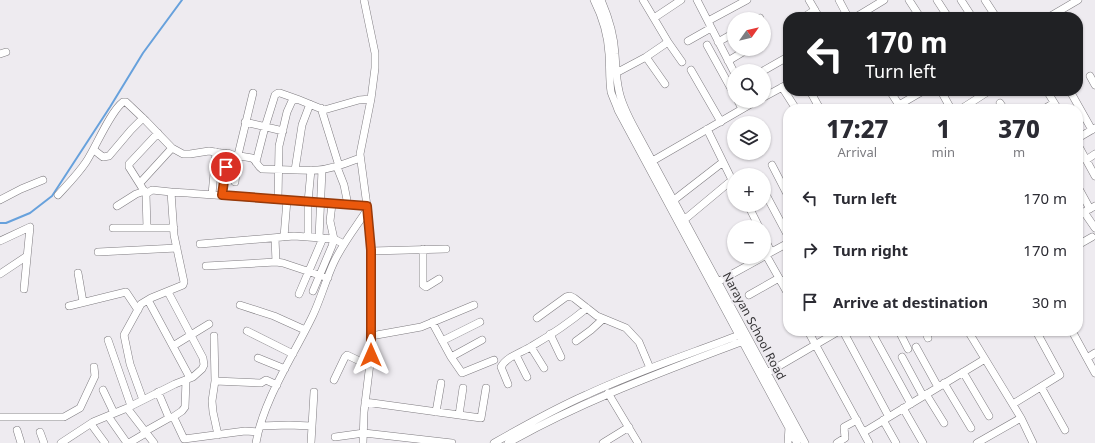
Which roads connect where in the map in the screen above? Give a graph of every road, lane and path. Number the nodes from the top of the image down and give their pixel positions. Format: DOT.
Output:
graph roads {
  1 [pos="364,0"];
  2 [pos="594,0"];
  3 [pos="601,0"];
  4 [pos="643,0"];
  5 [pos="681,0"];
  6 [pos="747,0"];
  7 [pos="809,0"];
  8 [pos="839,0"];
  9 [pos="909,0"];
  10 [pos="937,0"];
  11 [pos="961,0"];
  12 [pos="985,0"];
  13 [pos="1078,0"];
  14 [pos="697,1"];
  15 [pos="882,1"];
  16 [pos="815,10"];
  17 [pos="812,12"];
  18 [pos="845,12"];
  19 [pos="864,12"];
  20 [pos="917,12"];
  21 [pos="945,12"];
  22 [pos="969,12"];
  23 [pos="993,12"];
  24 [pos="1058,12"];
  25 [pos="654,18"];
  26 [pos="710,24"];
  27 [pos="727,37"];
  28 [pos="688,41"];
  29 [pos="668,42"];
  30 [pos="718,42"];
  31 [pos="707,45"];
  32 [pos="736,56"];
  33 [pos="646,57"];
  34 [pos="783,59"];
  35 [pos="728,61"];
  36 [pos="682,62"];
  37 [pos="730,64"];
  38 [pos="771,66"];
  39 [pos="691,70"];
  40 [pos="616,73"];
  41 [pos="1090,76"];
  42 [pos="727,81"];
  43 [pos="665,84"];
  44 [pos="1095,85"];
  45 [pos="783,87"];
  46 [pos="615,92"];
  47 [pos="771,93"];
  48 [pos="253,94"];
  49 [pos="914,96"];
  50 [pos="981,96"];
  51 [pos="297,99"];
  52 [pos="371,99"];
  53 [pos="310,104"];
  54 [pos="901,104"];
  55 [pos="969,104"];
  56 [pos="321,108"];
  57 [pos="742,109"];
  58 [pos="1083,112"];
  59 [pos="143,118"];
  60 [pos="245,122"];
  61 [pos="721,122"];
  62 [pos="265,127"];
  63 [pos="707,129"];
  64 [pos="1093,129"];
  65 [pos="283,131"];
  66 [pos="158,133"];
  67 [pos="1083,135"];
  68 [pos="172,148"];
  69 [pos="94,150"];
  70 [pos="216,152"];
  71 [pos="228,153"];
  72 [pos="1083,154"];
  73 [pos="1095,154"];
  74 [pos="238,155"];
  75 [pos="360,158"];
  76 [pos="1086,160"];
  77 [pos="256,162"];
  78 [pos="723,162"];
  79 [pos="650,163"];
  80 [pos="772,165"];
  81 [pos="338,166"];
  82 [pos="279,169"];
  83 [pos="295,170"];
  84 [pos="311,170"];
  85 [pos="322,170"];
  86 [pos="1095,176"];
  87 [pos="43,180"];
  88 [pos="235,182"];
  89 [pos="140,183"];
  90 [pos="783,186"];
  91 [pos="146,192"];
  92 [pos="171,192"];
  93 [pos="212,194"];
  94 [pos="58,195"];
  95 [pos="222,195"];
  96 [pos="0,200"];
  97 [pos="278,200"];
  98 [pos="287,200"];
  99 [pos="674,200"];
  100 [pos="1083,200"];
  101 [pos="308,202"];
  102 [pos="320,203"];
  103 [pos="332,204"];
  104 [pos="771,204"];
  105 [pos="348,205"];
  106 [pos="117,206"];
  107 [pos="367,208"];
  108 [pos="1087,210"];
  109 [pos="684,220"];
  110 [pos="783,227"];
  111 [pos="113,228"];
  112 [pos="147,228"];
  113 [pos="174,228"];
  114 [pos="1095,228"];
  115 [pos="1092,236"];
  116 [pos="284,237"];
  117 [pos="308,237"];
  118 [pos="275,238"];
  119 [pos="321,238"];
  120 [pos="334,239"];
  121 [pos="0,241"];
  122 [pos="1083,242"];
  123 [pos="200,244"];
  124 [pos="344,244"];
  125 [pos="783,246"];
  126 [pos="177,248"];
  127 [pos="423,249"];
  128 [pos="446,249"];
  129 [pos="371,251"];
  130 [pos="98,252"];
  131 [pos="771,252"];
  132 [pos="28,256"];
  133 [pos="276,262"];
  134 [pos="750,264"];
  135 [pos="771,264"];
  136 [pos="206,266"];
  137 [pos="309,272"];
  138 [pos="78,273"];
  139 [pos="0,274"];
  140 [pos="320,275"];
  141 [pos="328,278"];
  142 [pos="783,279"];
  143 [pos="439,280"];
  144 [pos="780,280"];
  145 [pos="715,284"];
  146 [pos="783,285"];
  147 [pos="24,289"];
  148 [pos="313,291"];
  149 [pos="168,292"];
  150 [pos="299,294"];
  151 [pos="749,295"];
  152 [pos="148,300"];
  153 [pos="83,302"];
  154 [pos="474,304"];
  155 [pos="240,305"];
  156 [pos="69,306"];
  157 [pos="587,308"];
  158 [pos="138,310"];
  159 [pos="537,318"];
  160 [pos="603,319"];
  161 [pos="432,322"];
  162 [pos="480,322"];
  163 [pos="209,324"];
  164 [pos="305,330"];
  165 [pos="247,331"];
  166 [pos="550,334"];
  167 [pos="191,336"];
  168 [pos="214,336"];
  169 [pos="371,336"];
  170 [pos="811,336"];
  171 [pos="829,336"];
  172 [pos="845,336"];
  173 [pos="874,336"];
  174 [pos="902,336"];
  175 [pos="971,336"];
  176 [pos="1039,336"];
  177 [pos="1075,336"];
  178 [pos="744,337"];
  179 [pos="108,340"];
  180 [pos="482,340"];
  181 [pos="442,341"];
  182 [pos="576,341"];
  183 [pos="816,344"];
  184 [pos="173,346"];
  185 [pos="531,347"];
  186 [pos="916,348"];
  187 [pos="908,349"];
  188 [pos="1095,353"];
  189 [pos="293,354"];
  190 [pos="516,355"];
  191 [pos="451,357"];
  192 [pos="561,357"];
  193 [pos="902,357"];
  194 [pos="258,358"];
  195 [pos="1086,358"];
  196 [pos="985,359"];
  197 [pos="494,360"];
  198 [pos="370,366"];
  199 [pos="94,368"];
  200 [pos="544,368"];
  201 [pos="650,368"];
  202 [pos="285,370"];
  203 [pos="963,372"];
  204 [pos="767,373"];
  205 [pos="1095,373"];
  206 [pos="527,377"];
  207 [pos="188,379"];
  208 [pos="334,380"];
  209 [pos="215,381"];
  210 [pos="441,383"];
  211 [pos="508,384"];
  212 [pos="277,385"];
  213 [pos="941,385"];
  214 [pos="1041,387"];
  215 [pos="463,388"];
  216 [pos="486,388"];
  217 [pos="103,390"];
  218 [pos="158,392"];
  219 [pos="314,392"];
  220 [pos="608,393"];
  221 [pos="925,395"];
  222 [pos="143,400"];
  223 [pos="365,402"];
  224 [pos="911,404"];
  225 [pos="1013,404"];
  226 [pos="129,407"];
  227 [pos="903,408"];
  228 [pos="436,412"];
  229 [pos="111,415"];
  230 [pos="459,415"];
  231 [pos="989,416"];
  232 [pos="0,417"];
  233 [pos="171,418"];
  234 [pos="1021,418"];
  235 [pos="886,419"];
  236 [pos="857,420"];
  237 [pos="944,423"];
  238 [pos="91,424"];
  239 [pos="312,426"];
  240 [pos="629,427"];
  241 [pos="789,427"];
  242 [pos="971,428"];
  243 [pos="259,429"];
  244 [pos="17,430"];
  245 [pos="1065,430"];
  246 [pos="40,432"];
  247 [pos="145,432"];
  248 [pos="864,432"];
  249 [pos="364,433"];
  250 [pos="218,435"];
  251 [pos="335,437"];
  252 [pos="182,441"];
  253 [pos="21,443"];
  254 [pos="44,443"];
  255 [pos="61,443"];
  256 [pos="105,443"];
  257 [pos="128,443"];
  258 [pos="154,443"];
  259 [pos="256,443"];
  260 [pos="311,443"];
  261 [pos="363,443"];
  262 [pos="452,443"];
  263 [pos="494,443"];
  264 [pos="508,443"];
  265 [pos="603,443"];
  266 [pos="638,443"];
  267 [pos="788,443"];
  268 [pos="797,443"];
  269 [pos="805,443"];
  270 [pos="837,443"];
  271 [pos="869,443"];
  272 [pos="896,443"];
  273 [pos="923,443"];
  274 [pos="977,443"];
  275 [pos="1033,443"];
  1 -- 52 [label="street"];
  2 -- 46 [label="street"];
  3 -- 40 [label="street"];
  4 -- 25 [label="street"];
  5 -- 25 [label="street"];
  6 -- 26 [label="street"];
  7 -- 16 [label="street"];
  8 -- 18 [label="street"];
  9 -- 20 [label="street"];
  10 -- 21 [label="street"];
  11 -- 22 [label="street"];
  12 -- 23 [label="street"];
  13 -- 24 [label="street"];
  14 -- 26 [label="street"];
  15 -- 19 [label="street"];
  16 -- 17 [label="street"];
  25 -- 29 [label="street"];
  26 -- 28 [label="street"];
  26 -- 30 [label="street"];
  27 -- 30 [label="street"];
  29 -- 33 [label="street"];
  29 -- 36 [label="street"];
  30 -- 35 [label="street"];
  31 -- 42 [label="street"];
  32 -- 35 [label="street"];
  33 -- 40 [label="street"];
  33 -- 43 [label="street"];
  34 -- 38 [label="street"];
  35 -- 37 [label="street"];
  39 -- 61 [label="street"];
  40 -- 46 [label="street"];
  41 -- 44 [label="street"];
  45 -- 47 [label="street"];
  46 -- 79 [label="street, Narayan School Road"];
  48 -- 60 [label="street"];
  49 -- 54 [label="street"];
  50 -- 55 [label="street"];
  51 -- 53 [label="street"];
  51 -- 62 [label="street"];
  51 -- 65 [label="street"];
  52 -- 56 [label="street"];
  52 -- 75 [label="street"];
  53 -- 56 [label="street"];
  53 -- 83 [label="street"];
  56 -- 81 [label="street"];
  57 -- 61 [label="street"];
  58 -- 64 [label="street"];
  59 -- 66 [label="street"];
  59 -- 69 [label="street"];
  59 -- 69 [label="street"];
  60 -- 62 [label="street"];
  60 -- 74 [label="street"];
  61 -- 63 [label="street"];
  62 -- 65 [label="street"];
  62 -- 77 [label="street"];
  63 -- 78 [label="street"];
  63 -- 79 [label="street"];
  64 -- 67 [label="street"];
  65 -- 82 [label="street"];
  66 -- 68 [label="street"];
  66 -- 89 [label="street"];
  68 -- 70 [label="street"];
  68 -- 89 [label="street"];
  69 -- 94 [label="street"];
  70 -- 71 [label="street"];
  70 -- 93 [label="street"];
  71 -- 74 [label="street"];
  71 -- 95 [label="street"];
  72 -- 76 [label="street"];
  73 -- 76 [label="street"];
  74 -- 77 [label="street"];
  74 -- 88 [label="street"];
  75 -- 81 [label="street"];
  75 -- 107 [label="street"];
  76 -- 86 [label="street"];
  77 -- 82 [label="street"];
  78 -- 99 [label="street"];
  78 -- 109 [label="street"];
  79 -- 99 [label="street, Narayan School Road"];
  79 -- 145 [label="street"];
  80 -- 90 [label="street"];
  81 -- 85 [label="street"];
  81 -- 105 [label="street"];
  82 -- 83 [label="street"];
  82 -- 97 [label="street"];
  83 -- 84 [label="street"];
  84 -- 85 [label="street"];
  84 -- 101 [label="street"];
  85 -- 102 [label="street"];
  87 -- 96 [label="street"];
  89 -- 91 [label="street"];
  91 -- 92 [label="street"];
  91 -- 106 [label="street"];
  91 -- 112 [label="street"];
  92 -- 93 [label="street"];
  92 -- 113 [label="street"];
  93 -- 95 [label="street"];
  95 -- 97 [label="street"];
  97 -- 98 [label="street"];
  98 -- 101 [label="street"];
  98 -- 116 [label="street"];
  99 -- 109 [label="street, Narayan School Road"];
  100 -- 108 [label="street"];
  101 -- 102 [label="street"];
  101 -- 117 [label="street"];
  102 -- 103 [label="street"];
  102 -- 119 [label="street"];
  103 -- 105 [label="street"];
  103 -- 120 [label="street"];
  104 -- 110 [label="street"];
  105 -- 107 [label="street"];
  107 -- 124 [label="street"];
  107 -- 129 [label="street"];
  108 -- 114 [label="street"];
  109 -- 145 [label="street, Narayan School Road"];
  111 -- 112 [label="street"];
  112 -- 113 [label="street"];
  113 -- 126 [label="street"];
  115 -- 122 [label="street"];
  116 -- 117 [label="street"];
  116 -- 118 [label="street"];
  117 -- 119 [label="street"];
  118 -- 123 [label="street"];
  118 -- 133 [label="street"];
  119 -- 120 [label="street"];
  119 -- 137 [label="street"];
  120 -- 124 [label="street"];
  120 -- 140 [label="street"];
  121 -- 132 [label="street"];
  124 -- 141 [label="street"];
  125 -- 131 [label="street"];
  126 -- 130 [label="street"];
  126 -- 149 [label="street"];
  127 -- 128 [label="street"];
  127 -- 129 [label="street"];
  127 -- 143 [label="street"];
  129 -- 169 [label="street"];
  132 -- 139 [label="street"];
  132 -- 147 [label="street"];
  133 -- 136 [label="street"];
  133 -- 137 [label="street"];
  134 -- 145 [label="street"];
  135 -- 144 [label="street"];
  137 -- 140 [label="street"];
  137 -- 150 [label="street"];
  138 -- 153 [label="street"];
  140 -- 141 [label="street"];
  140 -- 148 [label="street"];
  141 -- 164 [label="street"];
  142 -- 144 [label="street"];
  144 -- 146 [label="street"];
  144 -- 151 [label="street"];
  145 -- 178 [label="street, Narayan School Road"];
  149 -- 152 [label="street"];
  149 -- 167 [label="street"];
  152 -- 158 [label="street"];
  152 -- 184 [label="street"];
  153 -- 156 [label="street"];
  153 -- 158 [label="street"];
  154 -- 161 [label="street"];
  155 -- 164 [label="street"];
  157 -- 159 [label="street"];
  157 -- 160 [label="street"];
  157 -- 166 [label="street"];
  158 -- 222 [label="street"];
  160 -- 182 [label="street"];
  160 -- 201 [label="street"];
  161 -- 169 [label="street"];
  161 -- 181 [label="street"];
  162 -- 181 [label="street"];
  163 -- 167 [label="street"];
  164 -- 189 [label="street"];
  165 -- 189 [label="street"];
  166 -- 185 [label="street"];
  166 -- 192 [label="street"];
  167 -- 184 [label="street"];
  167 -- 207 [label="street"];
  168 -- 209 [label="street"];
  169 -- 198 [label="street"];
  170 -- 183 [label="street"];
  171 -- 183 [label="street"];
  172 -- 235 [label="street"];
  173 -- 224 [label="street"];
  174 -- 187 [label="street"];
  175 -- 196 [label="street"];
  176 -- 214 [label="street"];
  177 -- 195 [label="street"];
  178 -- 201 [label="street"];
  178 -- 204 [label="street, Narayan School Road"];
  178 -- 220 [label="street"];
  178 -- 241 [label="street"];
  179 -- 226 [label="street"];
  180 -- 191 [label="street"];
  181 -- 191 [label="street"];
  183 -- 204 [label="street"];
  183 -- 236 [label="street"];
  184 -- 207 [label="street"];
  185 -- 190 [label="street"];
  185 -- 200 [label="street"];
  186 -- 213 [label="street"];
  188 -- 195 [label="street"];
  189 -- 202 [label="street"];
  190 -- 206 [label="street"];
  190 -- 211 [label="street"];
  191 -- 197 [label="street"];
  193 -- 221 [label="street"];
  194 -- 202 [label="street"];
  195 -- 205 [label="street"];
  196 -- 203 [label="street"];
  196 -- 225 [label="street"];
  198 -- 208 [label="street"];
  198 -- 223 [label="street"];
  199 -- 232 [label="street"];
  201 -- 263 [label="street"];
  202 -- 212 [label="street"];
  203 -- 213 [label="street"];
  203 -- 231 [label="street"];
  204 -- 269 [label="street, Narayan School Road"];
  207 -- 218 [label="street"];
  207 -- 233 [label="street"];
  209 -- 212 [label="street"];
  209 -- 250 [label="street"];
  210 -- 228 [label="street"];
  212 -- 243 [label="street"];
  213 -- 221 [label="street"];
  213 -- 242 [label="street"];
  214 -- 225 [label="street"];
  214 -- 245 [label="street"];
  215 -- 230 [label="street"];
  216 -- 230 [label="street"];
  217 -- 229 [label="street"];
  218 -- 222 [label="street"];
  218 -- 233 [label="street"];
  219 -- 239 [label="street"];
  220 -- 240 [label="street"];
  220 -- 264 [label="street"];
  221 -- 224 [label="street"];
  221 -- 237 [label="street"];
  222 -- 226 [label="street"];
  223 -- 228 [label="street"];
  223 -- 249 [label="street"];
  224 -- 227 [label="street"];
  225 -- 234 [label="street"];
  226 -- 229 [label="street"];
  226 -- 247 [label="street"];
  227 -- 235 [label="street"];
  227 -- 273 [label="street"];
  228 -- 230 [label="street"];
  229 -- 238 [label="street"];
  229 -- 257 [label="street"];
  233 -- 247 [label="street"];
  233 -- 252 [label="street"];
  234 -- 274 [label="street"];
  234 -- 275 [label="street"];
  235 -- 248 [label="street"];
  235 -- 272 [label="street"];
  236 -- 248 [label="street"];
  236 -- 270 [label="street"];
  238 -- 255 [label="street"];
  238 -- 256 [label="street"];
  239 -- 243 [label="street"];
  239 -- 260 [label="street"];
  240 -- 265 [label="street"];
  240 -- 266 [label="street"];
  241 -- 267 [label="street"];
  241 -- 268 [label="street"];
  243 -- 250 [label="street"];
  243 -- 259 [label="street"];
  244 -- 253 [label="street"];
  246 -- 254 [label="street"];
  247 -- 257 [label="street"];
  247 -- 258 [label="street"];
  248 -- 271 [label="street"];
  249 -- 251 [label="street"];
  249 -- 261 [label="street"];
  249 -- 262 [label="street"];
  250 -- 252 [label="street"];
}
